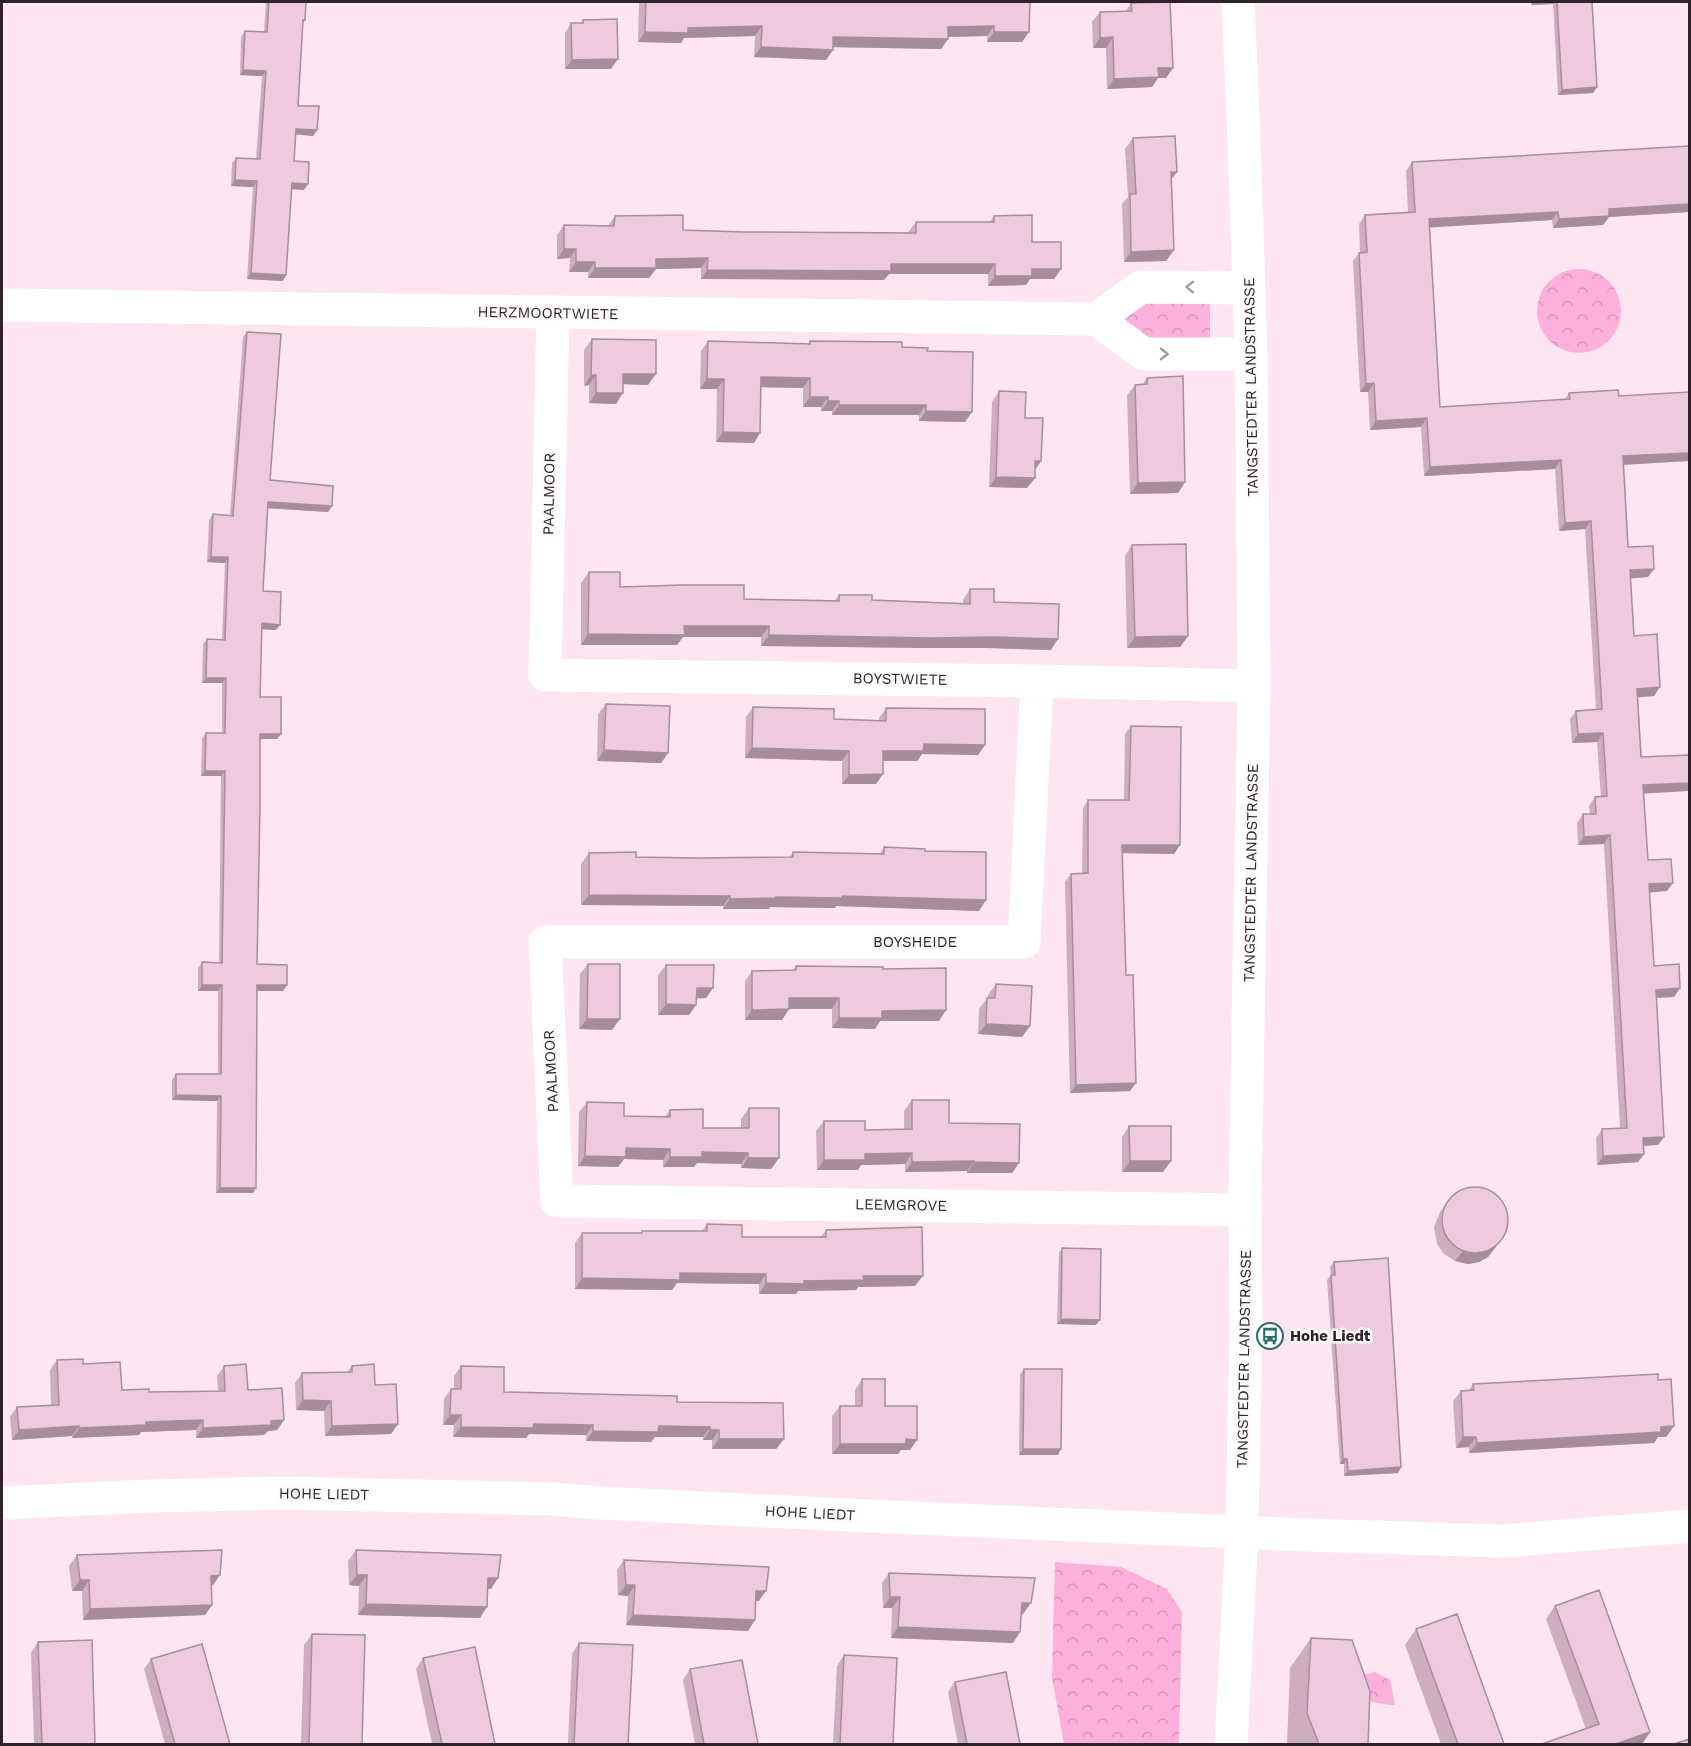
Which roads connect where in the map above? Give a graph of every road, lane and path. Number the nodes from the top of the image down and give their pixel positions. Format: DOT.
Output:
graph roads {
  1 [pos="1238,2"];
  2 [pos="1249,288"];
  3 [pos="2,305"];
  4 [pos="553,313"];
  5 [pos="1095,319"];
  6 [pos="1251,354"];
  7 [pos="545,675"];
  8 [pos="1037,681"];
  9 [pos="1254,686"];
  10 [pos="545,942"];
  11 [pos="557,1201"];
  12 [pos="1245,1210"];
  13 [pos="2,1503"];
  14 [pos="1689,1526"];
  15 [pos="1242,1531"];
  16 [pos="1231,1744"];
  1 -- 2 [label="street, TANGSTEDTER LANDSTRASSE"];
  2 -- 5 [label="street, one-way"];
  2 -- 6 [label="street, TANGSTEDTER LANDSTRASSE"];
  3 -- 4 [label="street, HERZMOORTWIETE"];
  4 -- 5 [label="street, HERZMOORTWIETE"];
  4 -- 7 [label="street, PAALMOOR"];
  5 -- 6 [label="street, one-way"];
  6 -- 9 [label="street, TANGSTEDTER LANDSTRASSE"];
  7 -- 8 [label="street, BOYSTWIETE"];
  8 -- 9 [label="street, BOYSTWIETE"];
  8 -- 10 [label="street, BOYSHEIDE"];
  9 -- 12 [label="street, TANGSTEDTER LANDSTRASSE"];
  10 -- 11 [label="street, PAALMOOR"];
  11 -- 12 [label="street, LEEMGROVE"];
  12 -- 15 [label="street, TANGSTEDTER LANDSTRASSE"];
  13 -- 15 [label="street, HOHE LIEDT"];
  14 -- 15 [label="street, HOHE LIEDT"];
  15 -- 16 [label="street, TANGSTEDTER LANDSTRASSE"];
}
